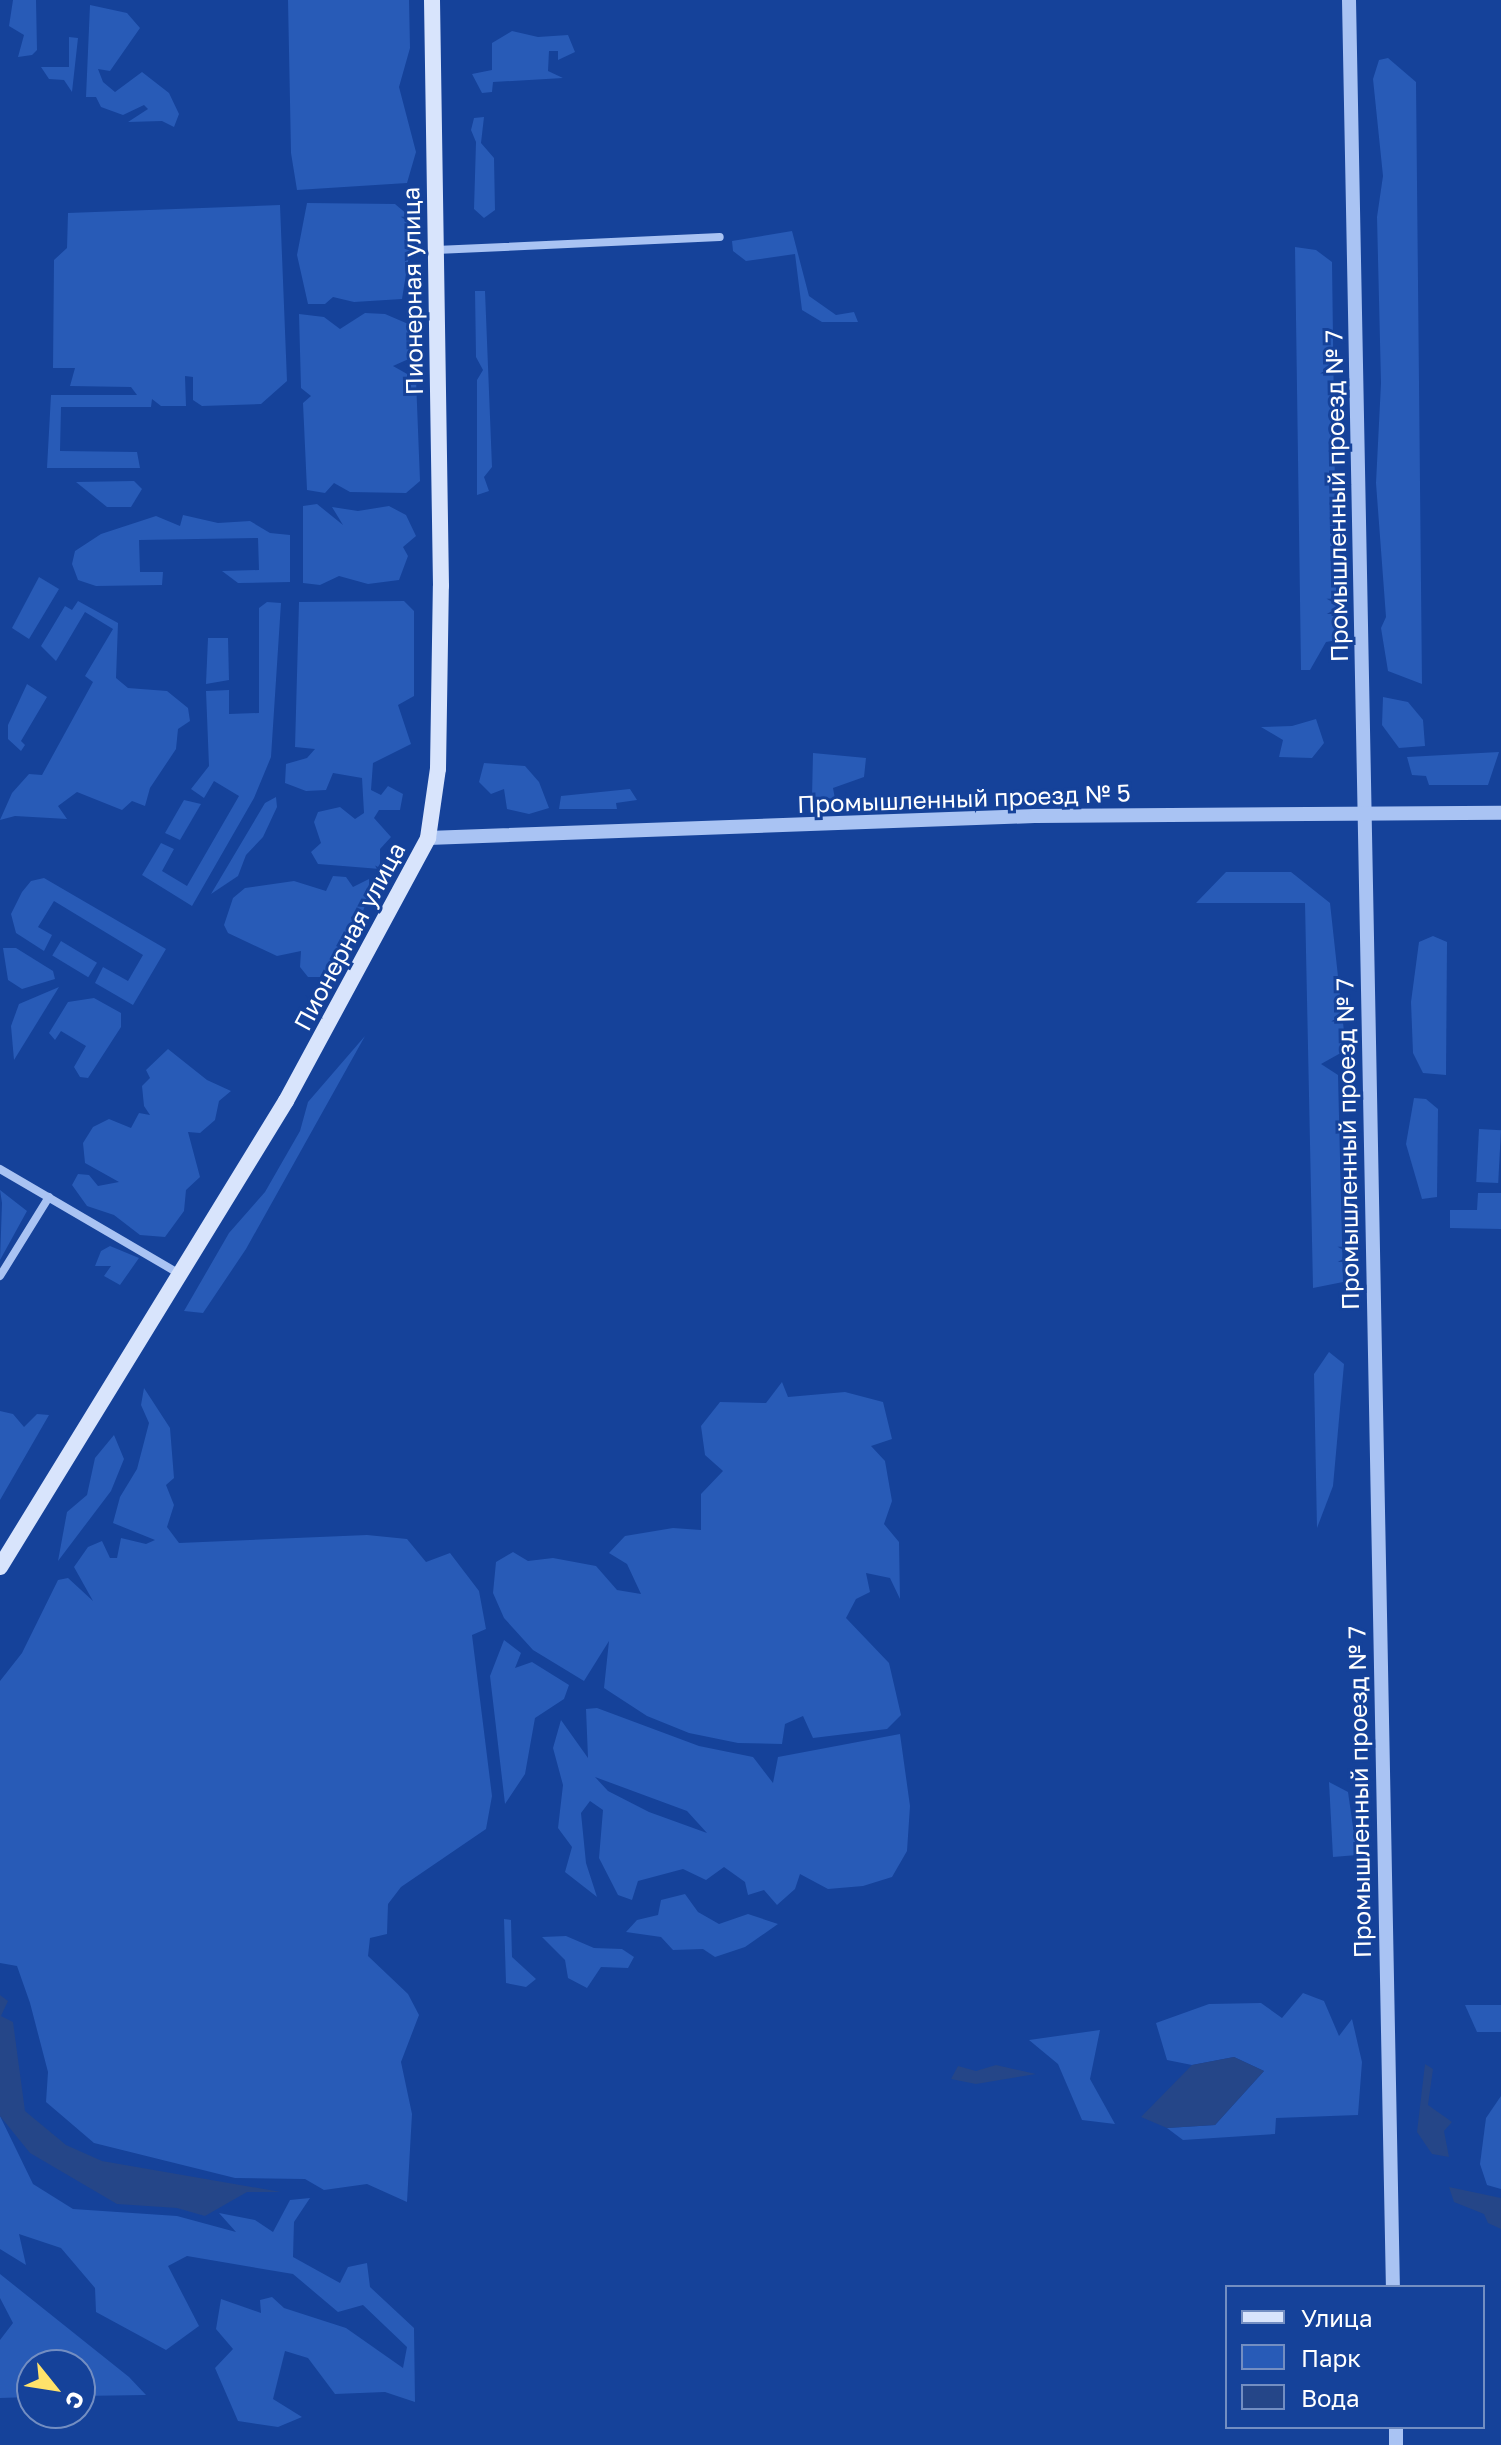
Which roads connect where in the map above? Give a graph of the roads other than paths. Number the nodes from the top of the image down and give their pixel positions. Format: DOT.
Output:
graph roads {
  1 [pos="432,0"];
  2 [pos="1349,0"];
  3 [pos="720,237"];
  4 [pos="435,250"];
  5 [pos="1363,811"];
  6 [pos="1501,813"];
  7 [pos="428,838"];
  8 [pos="0,1169"];
  9 [pos="49,1197"];
  10 [pos="180,1274"];
  11 [pos="0,1276"];
  12 [pos="0,1567"];
  13 [pos="1393,2285"];
  1 -- 4 [label="main road, Пионерная улица"];
  2 -- 5 [label="street, Промышленный проезд № 7"];
  3 -- 4 [label="street"];
  4 -- 7 [label="main road, Пионерная улица"];
  5 -- 6 [label="street, Промышленный проезд № 5"];
  5 -- 7 [label="street, Промышленный проезд № 5"];
  5 -- 13 [label="street, Промышленный проезд № 7"];
  7 -- 10 [label="main road, Пионерная улица"];
  8 -- 9 [label="street"];
  9 -- 10 [label="street"];
  9 -- 11 [label="street"];
  10 -- 12 [label="main road, Пионерная улица"];
}
